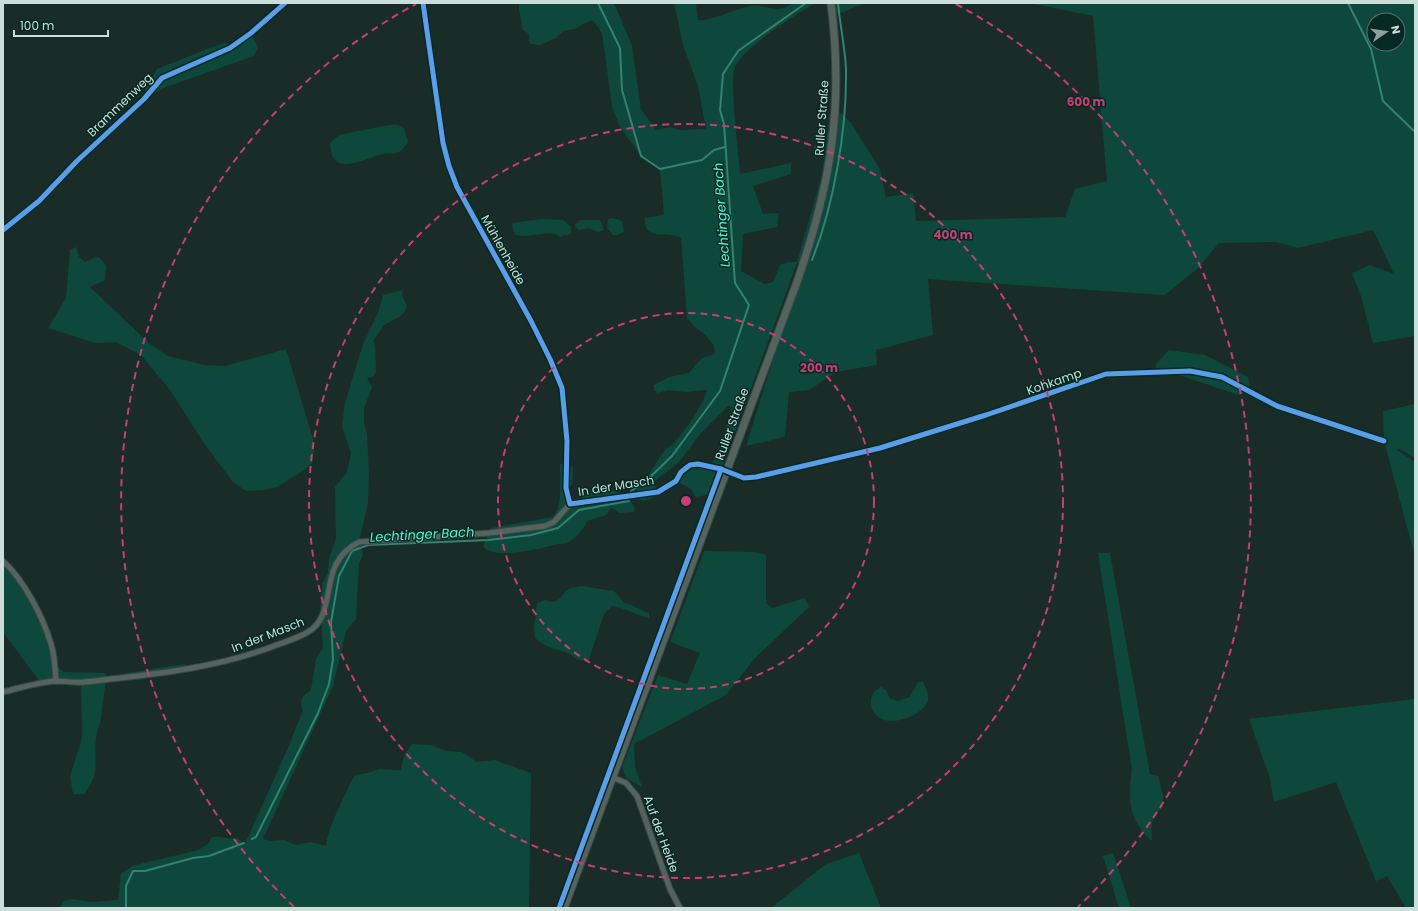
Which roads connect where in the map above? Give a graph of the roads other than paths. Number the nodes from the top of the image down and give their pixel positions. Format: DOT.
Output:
graph roads {
  1 [pos="285,3"];
  2 [pos="423,3"];
  3 [pos="831,3"];
  4 [pos="3,230"];
  5 [pos="1384,441"];
  6 [pos="727,471"];
  7 [pos="570,504"];
  8 [pos="3,561"];
  9 [pos="56,681"];
  10 [pos="3,692"];
  11 [pos="612,777"];
  12 [pos="564,908"];
  13 [pos="680,908"];
  1 -- 4 [label="street, Brammenweg"];
  2 -- 7 [label="street, Mühlenheide"];
  3 -- 6 [label="main road, Ruller Straße"];
  5 -- 6 [label="street, Kohkamp"];
  6 -- 7 [label="street, In der Masch"];
  6 -- 11 [label="main road, Ruller Straße"];
  7 -- 9 [label="street, In der Masch"];
  8 -- 9 [label="street"];
  9 -- 10 [label="street, In der Masch"];
  11 -- 12 [label="main road, Ruller Straße"];
  11 -- 13 [label="street, Auf der Heide"];
}
